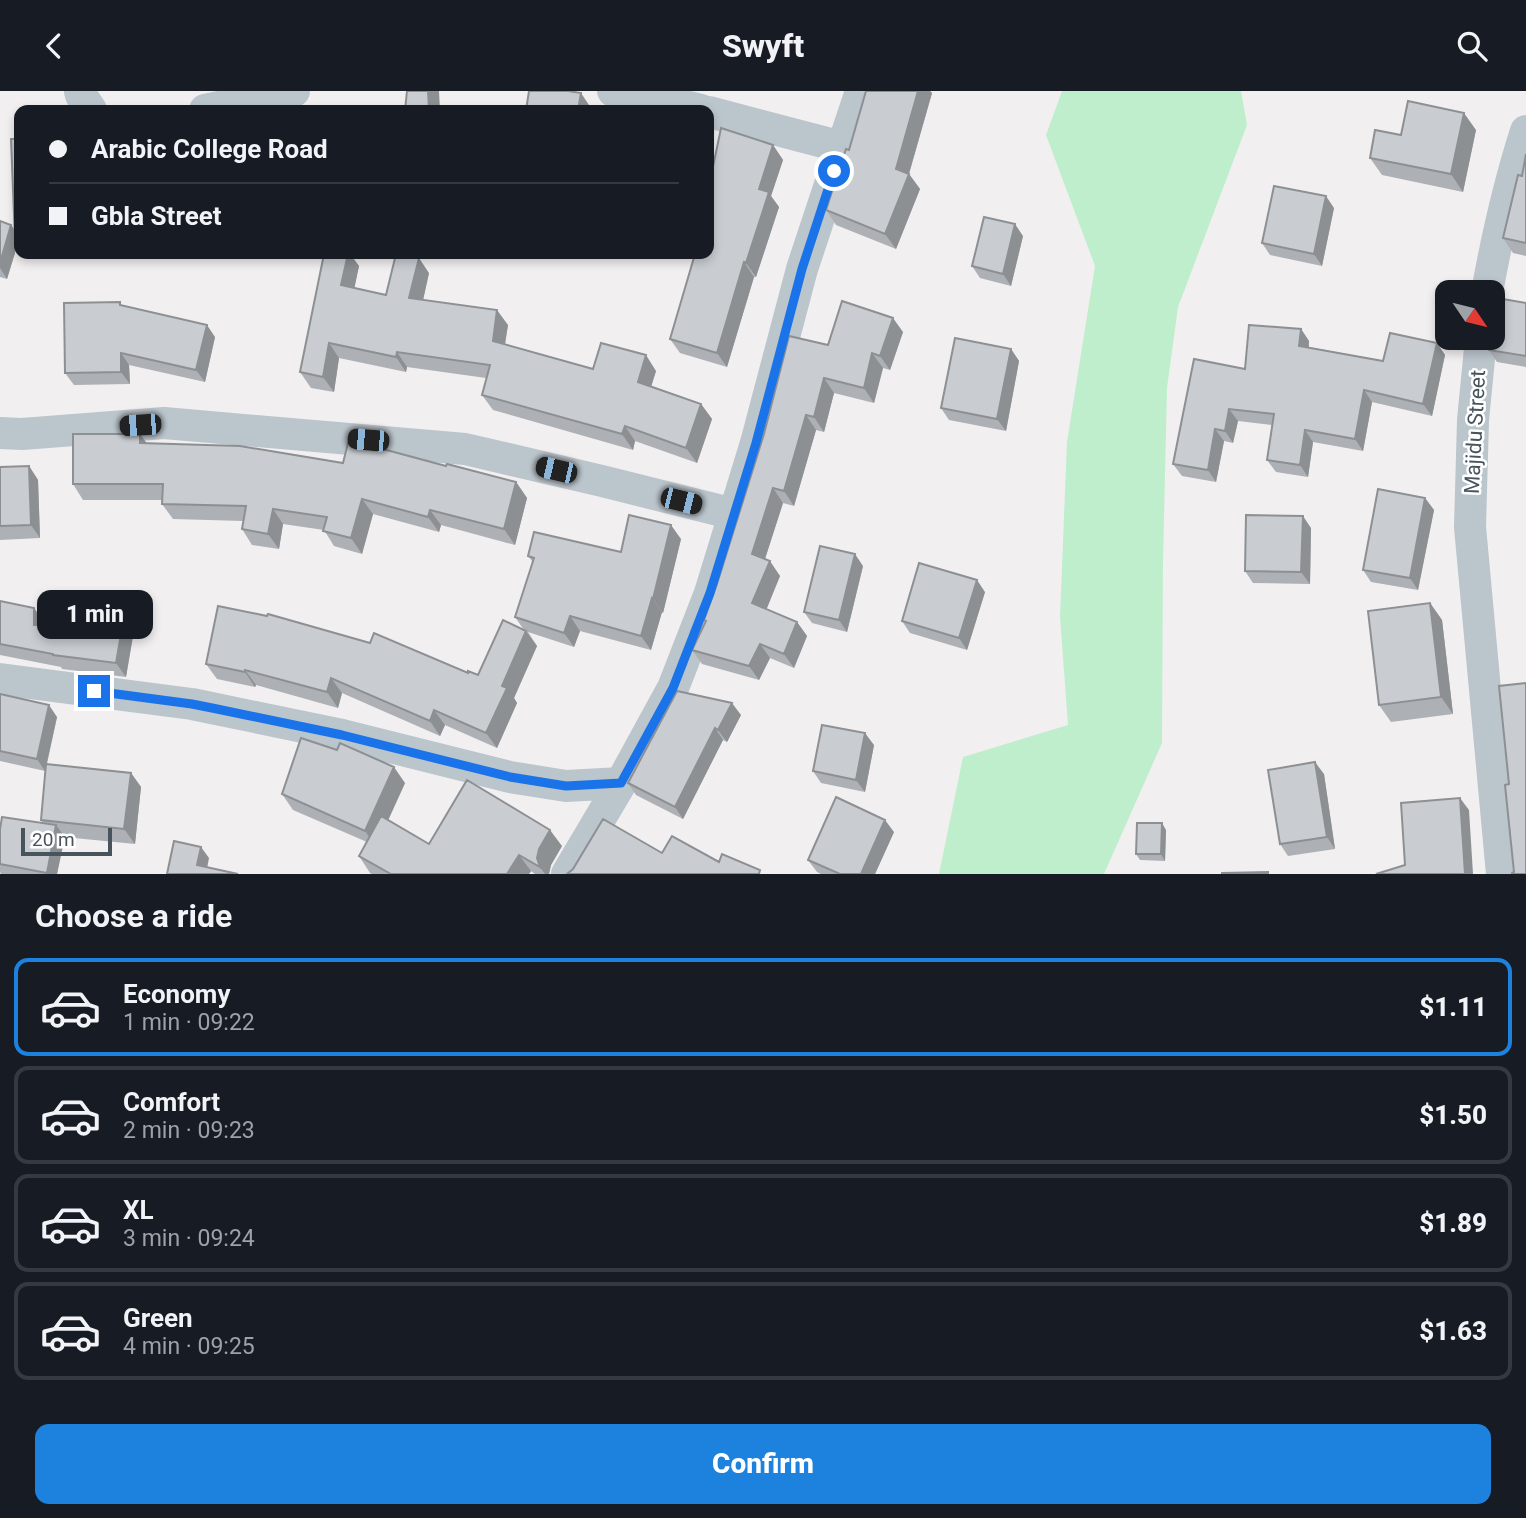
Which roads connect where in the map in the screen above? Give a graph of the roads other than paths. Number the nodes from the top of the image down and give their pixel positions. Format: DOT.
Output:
graph roads {
  1 [pos="294,91"];
  2 [pos="613,91"];
  3 [pos="861,91"];
  4 [pos="228,105"];
  5 [pos="681,105"];
  6 [pos="714,113"];
  7 [pos="1526,131"];
  8 [pos="842,147"];
  9 [pos="1489,280"];
  10 [pos="1480,350"];
  11 [pos="0,433"];
  12 [pos="734,514"];
  13 [pos="0,680"];
  14 [pos="621,783"];
  15 [pos="567,874"];
  16 [pos="1502,874"];
  1 -- 4 [label="street"];
  2 -- 5 [label="street"];
  3 -- 8 [label="street"];
  6 -- 8 [label="street"];
  7 -- 9 [label="street"];
  8 -- 12 [label="street"];
  10 -- 16 [label="street, Majidu Street"];
  11 -- 12 [label="street"];
  12 -- 14 [label="street"];
  13 -- 14 [label="street"];
  14 -- 15 [label="street"];
}
